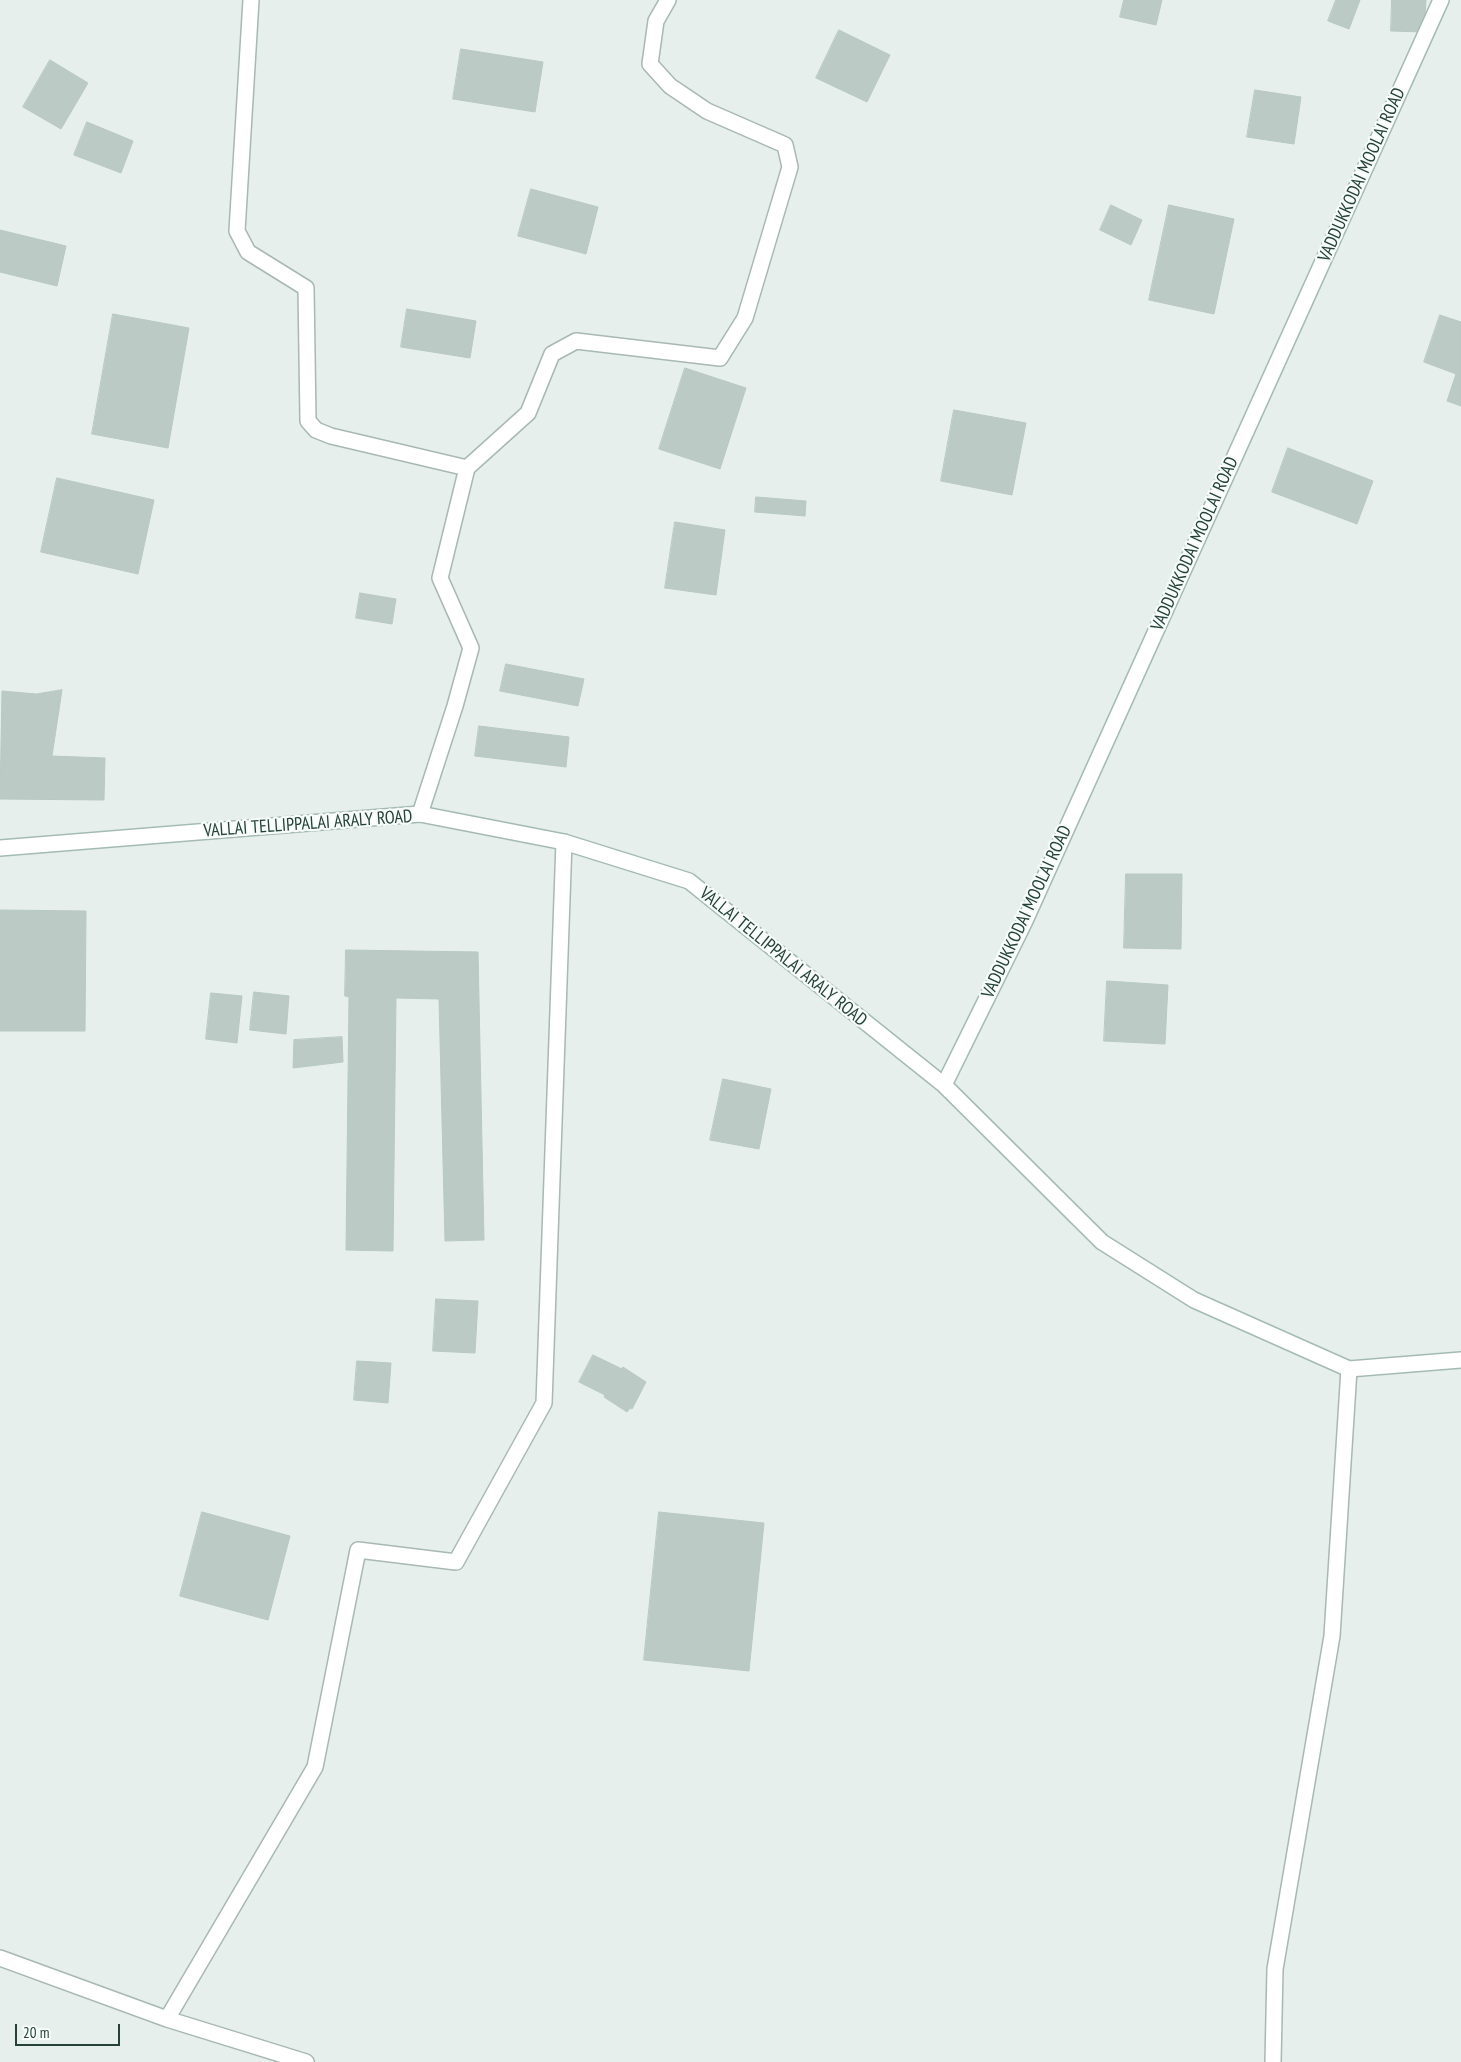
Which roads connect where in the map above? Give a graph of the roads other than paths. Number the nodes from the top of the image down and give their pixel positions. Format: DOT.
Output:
graph roads {
  1 [pos="251,0"];
  2 [pos="668,0"];
  3 [pos="1440,0"];
  4 [pos="467,468"];
  5 [pos="420,814"];
  6 [pos="564,842"];
  7 [pos="0,848"];
  8 [pos="944,1085"];
  9 [pos="1461,1360"];
  10 [pos="1349,1369"];
  11 [pos="0,1958"];
  12 [pos="167,2019"];
  13 [pos="306,2062"];
  14 [pos="1273,2062"];
  1 -- 4 [label="street"];
  2 -- 4 [label="street"];
  3 -- 8 [label="street, VADDUKKODAI MOOLAI ROAD"];
  4 -- 5 [label="street"];
  5 -- 6 [label="street, VALLAI TELLIPPALAI ARALY ROAD"];
  5 -- 7 [label="street, VALLAI TELLIPPALAI ARALY ROAD"];
  6 -- 8 [label="street, VALLAI TELLIPPALAI ARALY ROAD"];
  6 -- 12 [label="street"];
  8 -- 10 [label="street, VALLAI TELLIPPALAI ARALY ROAD"];
  9 -- 10 [label="street, VALLAI TELLIPPALAI ARALY ROAD"];
  10 -- 14 [label="street"];
  11 -- 12 [label="street"];
  12 -- 13 [label="street"];
}
